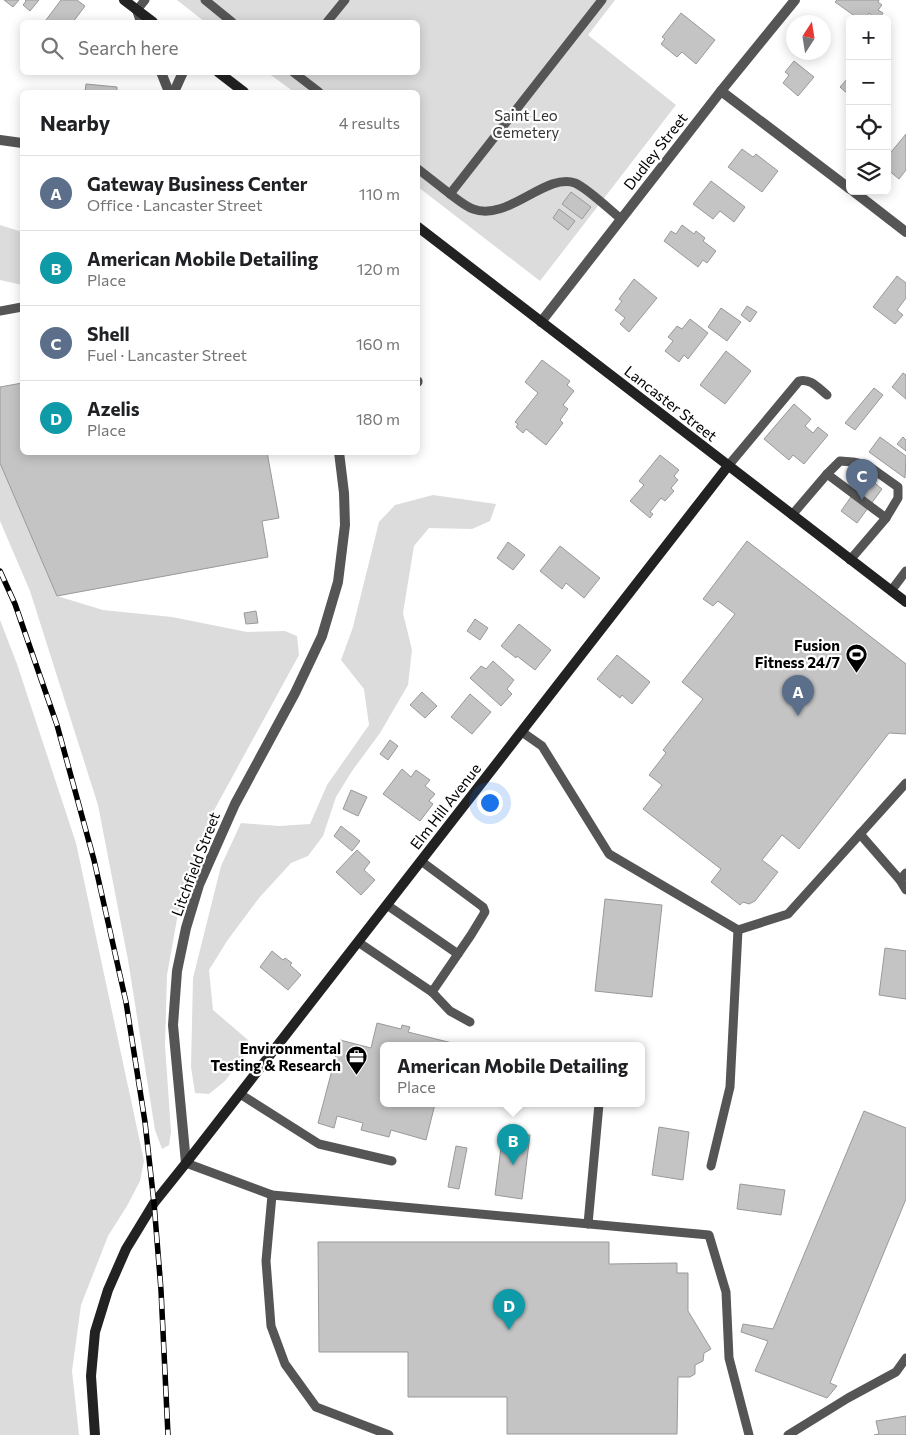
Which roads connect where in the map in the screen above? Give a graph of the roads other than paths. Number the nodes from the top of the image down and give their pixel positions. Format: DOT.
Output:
graph roads {
  1 [pos="124,0"];
  2 [pos="144,0"];
  3 [pos="205,0"];
  4 [pos="345,0"];
  5 [pos="602,0"];
  6 [pos="795,0"];
  7 [pos="136,10"];
  8 [pos="140,20"];
  9 [pos="150,20"];
  10 [pos="230,20"];
  11 [pos="329,20"];
  12 [pos="162,75"];
  13 [pos="182,75"];
  14 [pos="222,75"];
  15 [pos="297,75"];
  16 [pos="168,90"];
  17 [pos="175,90"];
  18 [pos="241,90"];
  19 [pos="316,90"];
  20 [pos="721,91"];
  21 [pos="0,140"];
  22 [pos="20,142"];
  23 [pos="420,172"];
  24 [pos="846,186"];
  25 [pos="450,194"];
  26 [pos="858,195"];
  27 [pos="621,219"];
  28 [pos="420,229"];
  29 [pos="906,232"];
  30 [pos="20,307"];
  31 [pos="0,311"];
  32 [pos="541,322"];
  33 [pos="827,395"];
  34 [pos="339,455"];
  35 [pos="728,466"];
  36 [pos="827,474"];
  37 [pos="792,515"];
  38 [pos="886,518"];
  39 [pos="850,560"];
  40 [pos="906,570"];
  41 [pos="891,591"];
  42 [pos="906,602"];
  43 [pos="522,732"];
  44 [pos="906,783"];
  45 [pos="860,834"];
  46 [pos="421,861"];
  47 [pos="906,873"];
  48 [pos="900,880"];
  49 [pos="906,890"];
  50 [pos="387,905"];
  51 [pos="738,930"];
  52 [pos="358,942"];
  53 [pos="458,954"];
  54 [pos="432,992"];
  55 [pos="470,1022"];
  56 [pos="240,1094"];
  57 [pos="599,1107"];
  58 [pos="392,1161"];
  59 [pos="186,1163"];
  60 [pos="712,1166"];
  61 [pos="272,1195"];
  62 [pos="588,1224"];
  63 [pos="906,1358"];
  64 [pos="95,1435"];
  65 [pos="389,1435"];
  66 [pos="749,1435"];
  67 [pos="788,1435"];
  1 -- 7 [label="main road"];
  2 -- 7 [label="lane"];
  3 -- 10 [label="lane"];
  4 -- 11 [label="lane"];
  5 -- 25 [label="lane"];
  6 -- 20 [label="street, Dudley Street"];
  7 -- 8 [label="street"];
  7 -- 9 [label="main road"];
  12 -- 16 [label="street"];
  13 -- 17 [label="street"];
  14 -- 18 [label="main road"];
  15 -- 19 [label="lane"];
  20 -- 24 [label="street"];
  20 -- 27 [label="street, Dudley Street"];
  21 -- 22 [label="street"];
  23 -- 25 [label="lane"];
  25 -- 27 [label="lane"];
  26 -- 29 [label="street"];
  27 -- 32 [label="street, Dudley Street"];
  28 -- 32 [label="main road, Lancaster Street"];
  30 -- 31 [label="lane"];
  32 -- 35 [label="main road, Lancaster Street"];
  33 -- 35 [label="lane"];
  34 -- 59 [label="street, Litchfield Street"];
  35 -- 37 [label="main road, Lancaster Street"];
  35 -- 43 [label="main road, Elm Hill Avenue"];
  36 -- 37 [label="lane"];
  36 -- 38 [label="lane"];
  36 -- 38 [label="lane"];
  37 -- 39 [label="main road, Lancaster Street"];
  38 -- 39 [label="lane"];
  39 -- 41 [label="main road, Lancaster Street"];
  40 -- 41 [label="lane"];
  41 -- 42 [label="main road, Lancaster Street"];
  43 -- 46 [label="main road, Elm Hill Avenue"];
  43 -- 51 [label="lane"];
  44 -- 45 [label="lane"];
  45 -- 48 [label="lane"];
  45 -- 51 [label="lane"];
  46 -- 50 [label="main road, Elm Hill Avenue"];
  46 -- 53 [label="lane"];
  47 -- 48 [label="lane"];
  48 -- 49 [label="lane"];
  50 -- 52 [label="main road, Elm Hill Avenue"];
  50 -- 53 [label="lane"];
  51 -- 60 [label="lane"];
  52 -- 54 [label="lane"];
  52 -- 56 [label="main road, Elm Hill Avenue"];
  53 -- 54 [label="lane"];
  54 -- 55 [label="lane"];
  56 -- 58 [label="lane"];
  56 -- 59 [label="main road, Elm Hill Avenue"];
  57 -- 62 [label="lane"];
  59 -- 61 [label="lane"];
  59 -- 64 [label="main road"];
  61 -- 62 [label="lane"];
  61 -- 65 [label="lane"];
  62 -- 66 [label="lane"];
  63 -- 67 [label="lane"];
}
